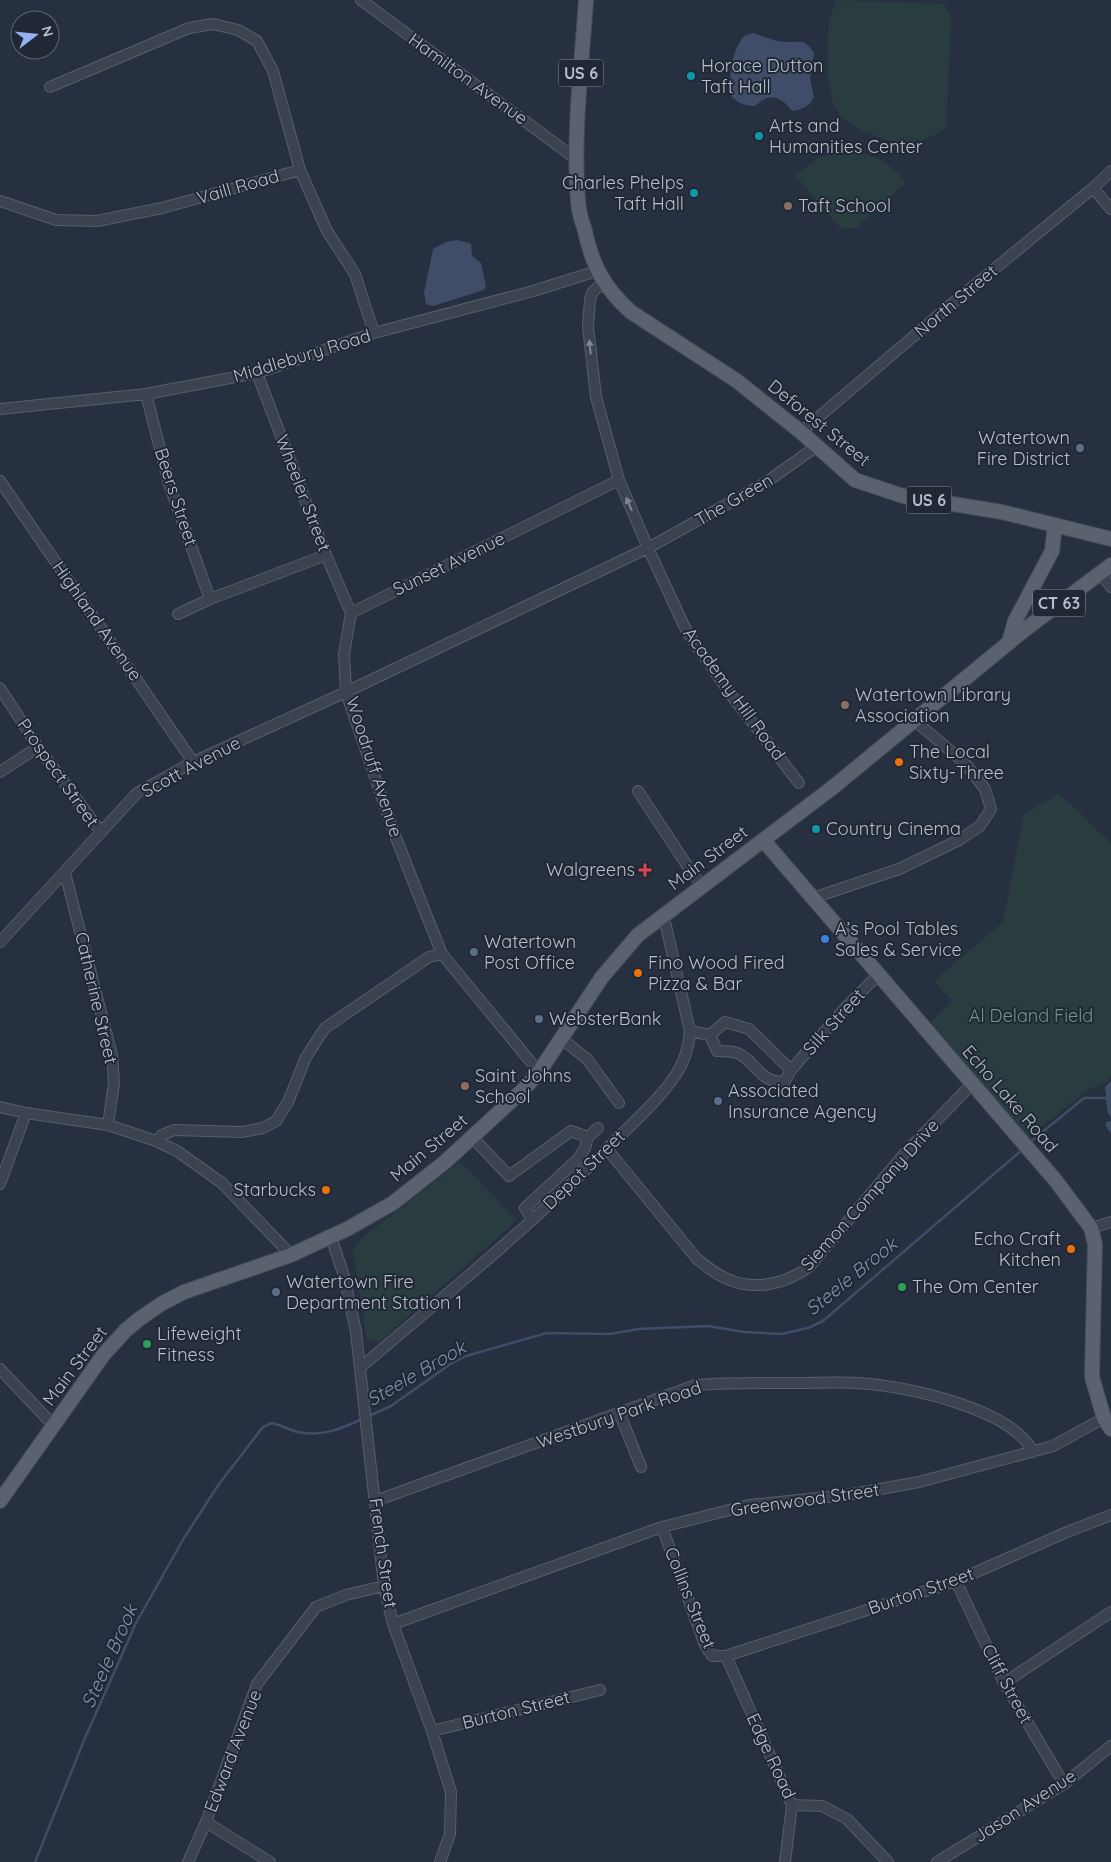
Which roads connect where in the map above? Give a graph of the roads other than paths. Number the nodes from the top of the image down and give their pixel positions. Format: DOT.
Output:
graph roads {
  1 [pos="361,0"];
  2 [pos="586,0"];
  3 [pos="50,87"];
  4 [pos="576,159"];
  5 [pos="300,170"];
  6 [pos="1111,170"];
  7 [pos="1093,188"];
  8 [pos="0,202"];
  9 [pos="1111,209"];
  10 [pos="593,272"];
  11 [pos="598,287"];
  12 [pos="616,299"];
  13 [pos="374,333"];
  14 [pos="257,373"];
  15 [pos="146,394"];
  16 [pos="0,409"];
  17 [pos="802,432"];
  18 [pos="817,446"];
  19 [pos="619,480"];
  20 [pos="0,481"];
  21 [pos="1055,525"];
  22 [pos="1111,539"];
  23 [pos="648,548"];
  24 [pos="326,554"];
  25 [pos="1106,569"];
  26 [pos="1111,587"];
  27 [pos="210,599"];
  28 [pos="351,613"];
  29 [pos="178,614"];
  30 [pos="1009,642"];
  31 [pos="0,688"];
  32 [pos="346,692"];
  33 [pos="915,721"];
  34 [pos="38,747"];
  35 [pos="193,762"];
  36 [pos="0,772"];
  37 [pos="799,783"];
  38 [pos="638,791"];
  39 [pos="100,832"];
  40 [pos="764,841"];
  41 [pos="65,873"];
  42 [pos="702,886"];
  43 [pos="813,898"];
  44 [pos="661,917"];
  45 [pos="0,942"];
  46 [pos="442,954"];
  47 [pos="878,975"];
  48 [pos="690,1031"];
  49 [pos="710,1035"];
  50 [pos="562,1039"];
  51 [pos="791,1070"];
  52 [pos="539,1072"];
  53 [pos="972,1084"];
  54 [pos="619,1103"];
  55 [pos="0,1107"];
  56 [pos="26,1113"];
  57 [pos="108,1125"];
  58 [pos="598,1128"];
  59 [pos="588,1137"];
  60 [pos="473,1138"];
  61 [pos="156,1141"];
  62 [pos="606,1149"];
  63 [pos="0,1184"];
  64 [pos="532,1219"];
  65 [pos="1111,1222"];
  66 [pos="1091,1228"];
  67 [pos="331,1237"];
  68 [pos="291,1255"];
  69 [pos="360,1367"];
  70 [pos="0,1369"];
  71 [pos="619,1412"];
  72 [pos="1107,1424"];
  73 [pos="54,1426"];
  74 [pos="1033,1452"];
  75 [pos="641,1466"];
  76 [pos="0,1501"];
  77 [pos="375,1501"];
  78 [pos="1111,1515"];
  79 [pos="662,1527"];
  80 [pos="956,1581"];
  81 [pos="384,1586"];
  82 [pos="1111,1612"];
  83 [pos="393,1624"];
  84 [pos="726,1656"];
  85 [pos="1004,1683"];
  86 [pos="600,1690"];
  87 [pos="432,1731"];
  88 [pos="1111,1746"];
  89 [pos="1064,1784"];
  90 [pos="792,1805"];
  91 [pos="206,1822"];
  92 [pos="188,1862"];
  93 [pos="270,1862"];
  94 [pos="440,1862"];
  95 [pos="785,1862"];
  96 [pos="888,1862"];
  97 [pos="937,1862"];
  1 -- 4 [label="street, Hamilton Avenue"];
  2 -- 4 [label="main road, US 6"];
  3 -- 5 [label="street"];
  4 -- 10 [label="main road, US 6"];
  5 -- 8 [label="street, Vaill Road"];
  5 -- 13 [label="street, Vaill Road"];
  6 -- 7 [label="street, North Street"];
  7 -- 9 [label="street"];
  7 -- 17 [label="street, North Street"];
  10 -- 11 [label="main road, US 6"];
  10 -- 12 [label="main road, US 6"];
  10 -- 13 [label="street, Middlebury Road"];
  11 -- 12 [label="main road, US 6"];
  19 -- 11 [label="street, Academy Hill Road, one-way"];
  12 -- 17 [label="main road, Deforest Street / US 6"];
  13 -- 14 [label="street, Middlebury Road"];
  14 -- 15 [label="street, Middlebury Road"];
  14 -- 24 [label="street, Wheeler Street"];
  15 -- 16 [label="street, Middlebury Road"];
  15 -- 27 [label="street, Beers Street"];
  17 -- 18 [label="main road, Deforest Street / US 6"];
  18 -- 21 [label="main road, Deforest Street / US 6"];
  18 -- 23 [label="street, The Green"];
  23 -- 19 [label="street, Academy Hill Road, one-way"];
  19 -- 28 [label="street, Sunset Avenue"];
  20 -- 35 [label="street, Highland Avenue"];
  21 -- 22 [label="main road, Deforest Street / US 6"];
  21 -- 30 [label="main road"];
  23 -- 32 [label="street, Woodruff Avenue"];
  23 -- 37 [label="street, Academy Hill Road"];
  24 -- 27 [label="street"];
  24 -- 28 [label="street, Wheeler Street"];
  25 -- 26 [label="street"];
  25 -- 30 [label="main road, Main Street / CT 63"];
  27 -- 29 [label="street"];
  28 -- 32 [label="street"];
  30 -- 33 [label="main road, Main Street / CT 63"];
  31 -- 34 [label="street, Prospect Street"];
  32 -- 35 [label="street, Scott Avenue"];
  32 -- 46 [label="street, Woodruff Avenue"];
  33 -- 40 [label="main road, Main Street / CT 63"];
  33 -- 43 [label="street"];
  34 -- 36 [label="street"];
  34 -- 39 [label="street, Prospect Street"];
  35 -- 39 [label="street, Scott Avenue"];
  38 -- 42 [label="street"];
  39 -- 41 [label="street, Scott Avenue"];
  40 -- 42 [label="main road, Main Street / CT 63"];
  40 -- 43 [label="main road, Echo Lake Road"];
  41 -- 45 [label="street, Scott Avenue"];
  41 -- 57 [label="street, Catherine Street"];
  42 -- 44 [label="main road, Main Street / CT 63"];
  43 -- 47 [label="main road, Echo Lake Road"];
  44 -- 48 [label="street, Depot Street"];
  44 -- 50 [label="main road, Main Street / CT 63"];
  46 -- 52 [label="street, Woodruff Avenue"];
  46 -- 61 [label="street"];
  47 -- 51 [label="street, Silk Street"];
  47 -- 53 [label="main road, Echo Lake Road"];
  48 -- 49 [label="street"];
  48 -- 62 [label="street, Depot Street"];
  49 -- 51 [label="street, Silk Street"];
  49 -- 51 [label="street, Silk Street"];
  50 -- 52 [label="main road, Main Street / CT 63"];
  50 -- 54 [label="street"];
  52 -- 60 [label="main road, Main Street / CT 63"];
  53 -- 62 [label="street, Siemon Company Drive"];
  53 -- 66 [label="main road, Echo Lake Road"];
  55 -- 56 [label="street"];
  56 -- 57 [label="street"];
  56 -- 63 [label="street"];
  57 -- 61 [label="street"];
  58 -- 59 [label="street"];
  59 -- 60 [label="street"];
  59 -- 64 [label="street"];
  60 -- 67 [label="main road, Main Street / CT 63"];
  61 -- 68 [label="street"];
  62 -- 64 [label="street, Depot Street"];
  64 -- 69 [label="street, Depot Street"];
  65 -- 66 [label="street"];
  66 -- 72 [label="main road, Echo Lake Road"];
  67 -- 68 [label="main road, Main Street / CT 63"];
  67 -- 69 [label="street, French Street"];
  68 -- 73 [label="main road, Main Street / CT 63"];
  69 -- 77 [label="street, French Street"];
  70 -- 73 [label="street"];
  71 -- 74 [label="street, Westbury Park Road"];
  71 -- 75 [label="street"];
  71 -- 77 [label="street, Westbury Park Road"];
  72 -- 74 [label="street, Greenwood Street"];
  73 -- 76 [label="main road, Main Street / CT 63"];
  74 -- 79 [label="street, Greenwood Street"];
  77 -- 81 [label="street, French Street"];
  78 -- 80 [label="street, Burton Street"];
  79 -- 83 [label="street, Greenwood Street"];
  79 -- 84 [label="street, Collins Street"];
  80 -- 84 [label="street, Burton Street"];
  80 -- 85 [label="street, Cliff Street"];
  81 -- 83 [label="street, French Street"];
  81 -- 91 [label="street, Edward Avenue"];
  82 -- 85 [label="street"];
  83 -- 87 [label="street, French Street"];
  84 -- 90 [label="street, Edge Road"];
  85 -- 89 [label="street, Cliff Street"];
  86 -- 87 [label="street, Burton Street"];
  87 -- 94 [label="street, French Street"];
  88 -- 89 [label="street, Jason Avenue"];
  89 -- 97 [label="street, Jason Avenue"];
  90 -- 95 [label="street"];
  90 -- 96 [label="street, Edge Road"];
  91 -- 92 [label="street, Edward Avenue"];
  91 -- 93 [label="street"];
}
